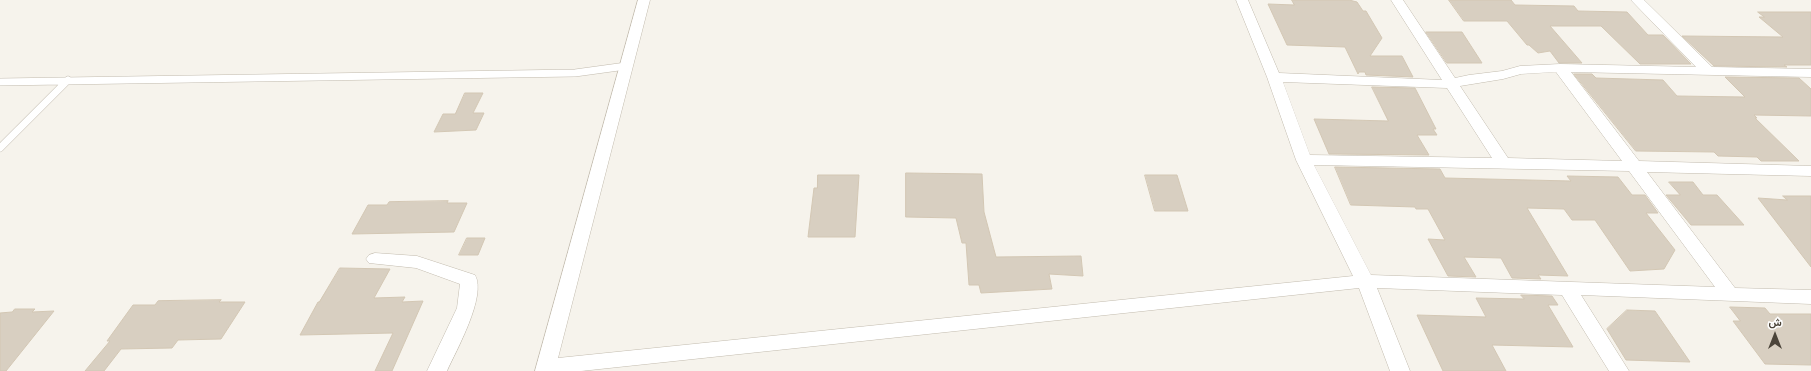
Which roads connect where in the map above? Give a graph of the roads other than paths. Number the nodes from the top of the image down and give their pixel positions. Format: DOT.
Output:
graph roads {
  1 [pos="644,0"];
  2 [pos="1242,0"];
  3 [pos="1397,0"];
  4 [pos="1636,0"];
  5 [pos="626,66"];
  6 [pos="1560,68"];
  7 [pos="1708,71"];
  8 [pos="1811,73"];
  9 [pos="1274,77"];
  10 [pos="68,80"];
  11 [pos="0,82"];
  12 [pos="1450,84"];
  13 [pos="0,148"];
  14 [pos="1304,160"];
  15 [pos="1503,163"];
  16 [pos="1635,167"];
  17 [pos="1811,171"];
  18 [pos="375,259"];
  19 [pos="1365,281"];
  20 [pos="1568,290"];
  21 [pos="1730,294"];
  22 [pos="1811,297"];
  23 [pos="545,369"];
  24 [pos="437,371"];
  25 [pos="1400,371"];
  26 [pos="1619,371"];
  1 -- 5 [label="street"];
  2 -- 9 [label="street"];
  3 -- 12 [label="street"];
  4 -- 7 [label="street"];
  5 -- 10 [label="lane"];
  5 -- 23 [label="street"];
  6 -- 7 [label="street"];
  6 -- 12 [label="street"];
  6 -- 16 [label="street"];
  7 -- 8 [label="street"];
  9 -- 12 [label="street"];
  9 -- 14 [label="street"];
  10 -- 11 [label="lane"];
  10 -- 13 [label="lane"];
  12 -- 15 [label="street"];
  14 -- 15 [label="street"];
  14 -- 19 [label="street"];
  15 -- 16 [label="street"];
  16 -- 17 [label="street"];
  16 -- 21 [label="street"];
  18 -- 24 [label="street"];
  19 -- 20 [label="street"];
  19 -- 23 [label="street"];
  19 -- 25 [label="street"];
  20 -- 21 [label="street"];
  20 -- 26 [label="street"];
  21 -- 22 [label="street"];
}
